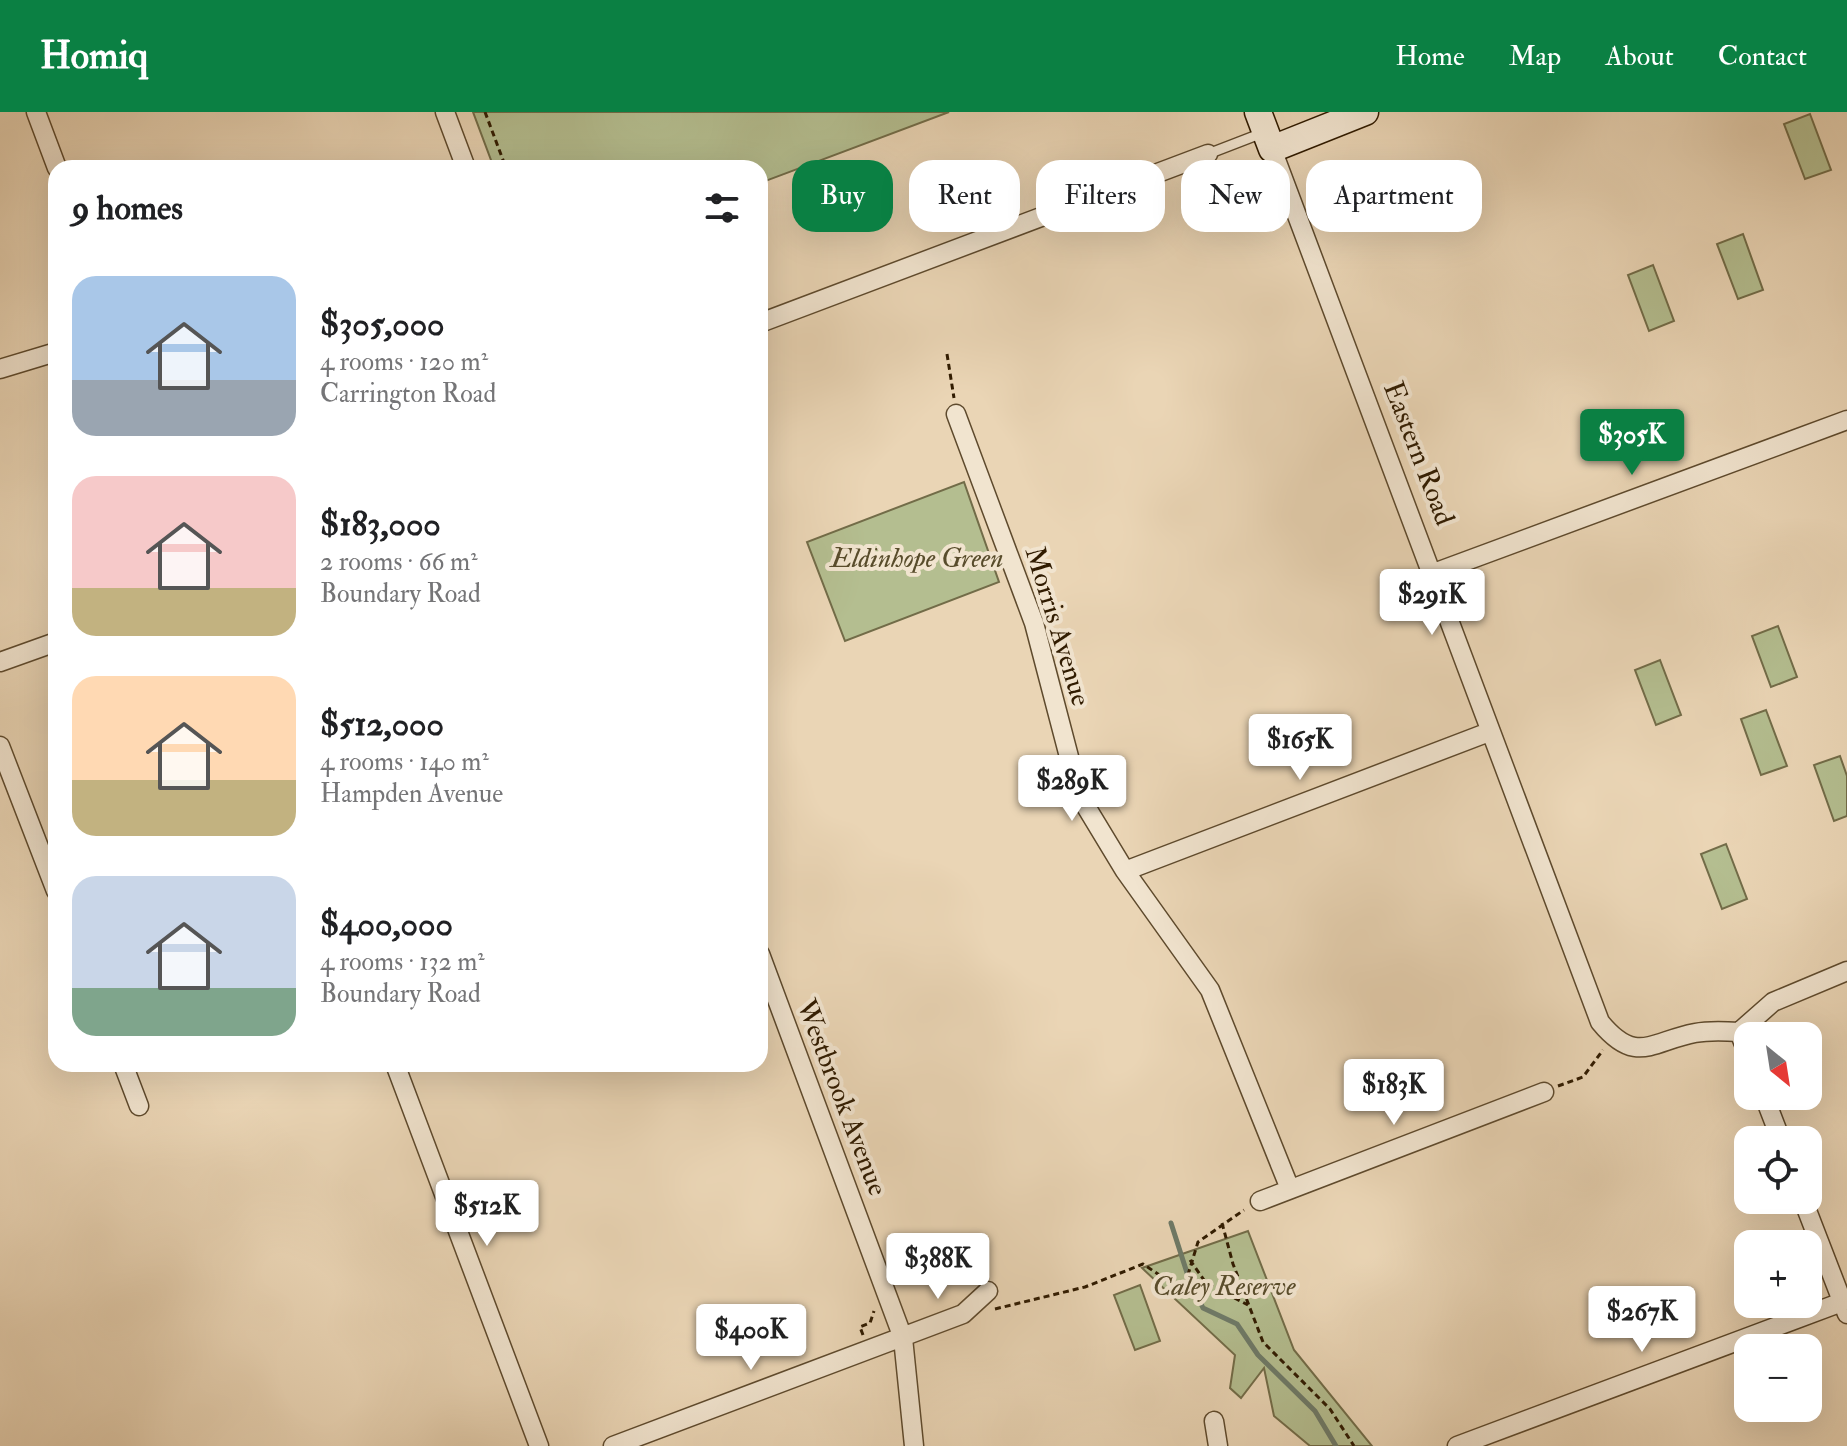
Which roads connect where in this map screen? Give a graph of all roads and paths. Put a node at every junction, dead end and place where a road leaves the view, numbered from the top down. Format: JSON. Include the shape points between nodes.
{"nodes":[{"id":1,"x":36,"y":112,"type":"edge"},
{"id":2,"x":445,"y":112,"type":"edge"},
{"id":3,"x":485,"y":112,"type":"edge"},
{"id":4,"x":1365,"y":112,"type":"edge"},
{"id":5,"x":1265,"y":131,"type":"edge"},
{"id":6,"x":1208,"y":154,"type":"joint"},
{"id":7,"x":54,"y":160,"type":"edge"},
{"id":8,"x":463,"y":160,"type":"edge"},
{"id":9,"x":503,"y":160,"type":"edge"},
{"id":10,"x":768,"y":320,"type":"edge"},
{"id":11,"x":48,"y":354,"type":"edge"},
{"id":12,"x":947,"y":354,"type":"dead end"},
{"id":13,"x":0,"y":369,"type":"edge"},
{"id":14,"x":956,"y":414,"type":"joint"},
{"id":15,"x":1847,"y":420,"type":"edge"},
{"id":16,"x":1431,"y":574,"type":"junction"},
{"id":17,"x":48,"y":645,"type":"edge"},
{"id":18,"x":0,"y":662,"type":"edge"},
{"id":19,"x":1489,"y":732,"type":"junction"},
{"id":20,"x":0,"y":746,"type":"edge"},
{"id":21,"x":48,"y":870,"type":"edge"},
{"id":22,"x":1125,"y":871,"type":"junction"},
{"id":23,"x":1847,"y":971,"type":"edge"},
{"id":24,"x":768,"y":975,"type":"edge"},
{"id":25,"x":1750,"y":1022,"type":"edge"},
{"id":26,"x":1734,"y":1032,"type":"edge"},
{"id":27,"x":1613,"y":1038,"type":"junction"},
{"id":28,"x":126,"y":1072,"type":"edge"},
{"id":29,"x":398,"y":1072,"type":"edge"},
{"id":30,"x":1544,"y":1092,"type":"joint"},
{"id":31,"x":139,"y":1106,"type":"dead end"},
{"id":32,"x":1290,"y":1189,"type":"junction"},
{"id":33,"x":1260,"y":1201,"type":"joint"},
{"id":34,"x":1808,"y":1214,"type":"edge"},
{"id":35,"x":1222,"y":1223,"type":"junction"},
{"id":36,"x":1190,"y":1260,"type":"junction"},
{"id":37,"x":988,"y":1291,"type":"dead end"},
{"id":38,"x":1248,"y":1305,"type":"junction"},
{"id":39,"x":1845,"y":1308,"type":"edge"},
{"id":40,"x":963,"y":1314,"type":"junction"},
{"id":41,"x":903,"y":1338,"type":"junction"},
{"id":42,"x":1214,"y":1421,"type":"dead end"},
{"id":43,"x":539,"y":1446,"type":"edge"},
{"id":44,"x":613,"y":1446,"type":"edge"},
{"id":45,"x":914,"y":1446,"type":"edge"},
{"id":46,"x":1218,"y":1446,"type":"edge"},
{"id":47,"x":1354,"y":1446,"type":"edge"},
{"id":48,"x":1457,"y":1446,"type":"edge"}],
"edges":[{"from":1,"to":7,"type":"street"},
{"from":2,"to":8,"type":"street"},
{"from":3,"to":9,"type":"path"},
{"from":4,"to":5,"type":"main road"},
{"from":5,"to":6,"type":"lane"},
{"from":5,"to":16,"type":"street","name":"Eastern Road"},
{"from":6,"to":10,"type":"street"},
{"from":11,"to":13,"type":"street"},
{"from":12,"to":14,"type":"path"},
{"from":14,"to":22,"type":"street","name":"Morris Avenue","via":[[1034,623],[1079,795]]},
{"from":15,"to":16,"type":"street"},
{"from":16,"to":19,"type":"street","name":"Eastern Road"},
{"from":17,"to":18,"type":"street"},
{"from":19,"to":22,"type":"street"},
{"from":19,"to":27,"type":"street","name":"Eastern Road","via":[[1600,1022]]},
{"from":20,"to":21,"type":"street"},
{"from":22,"to":32,"type":"street","name":"Morris Avenue","via":[[1210,990]]},
{"from":23,"to":25,"type":"street","via":[[1773,1002]]},
{"from":24,"to":41,"type":"street","name":"Westbrook Avenue"},
{"from":26,"to":27,"type":"street","via":[[1694,1033],[1652,1048],[1629,1047]]},
{"from":27,"to":30,"type":"path","via":[[1583,1077]]},
{"from":28,"to":31,"type":"street"},
{"from":29,"to":43,"type":"street"},
{"from":30,"to":32,"type":"street"},
{"from":32,"to":33,"type":"street"},
{"from":33,"to":35,"type":"path"},
{"from":34,"to":39,"type":"street"},
{"from":35,"to":36,"type":"path","via":[[1198,1242]]},
{"from":35,"to":38,"type":"path"},
{"from":36,"to":38,"type":"path","via":[[1206,1283]]},
{"from":36,"to":40,"type":"path","via":[[1183,1291],[1143,1264],[1085,1287]]},
{"from":37,"to":40,"type":"street"},
{"from":38,"to":47,"type":"path","via":[[1263,1342],[1330,1409]]},
{"from":39,"to":48,"type":"street"},
{"from":40,"to":41,"type":"street"},
{"from":41,"to":44,"type":"street"},
{"from":41,"to":45,"type":"street","name":"Westbrook Avenue"},
{"from":42,"to":46,"type":"street"}]}
